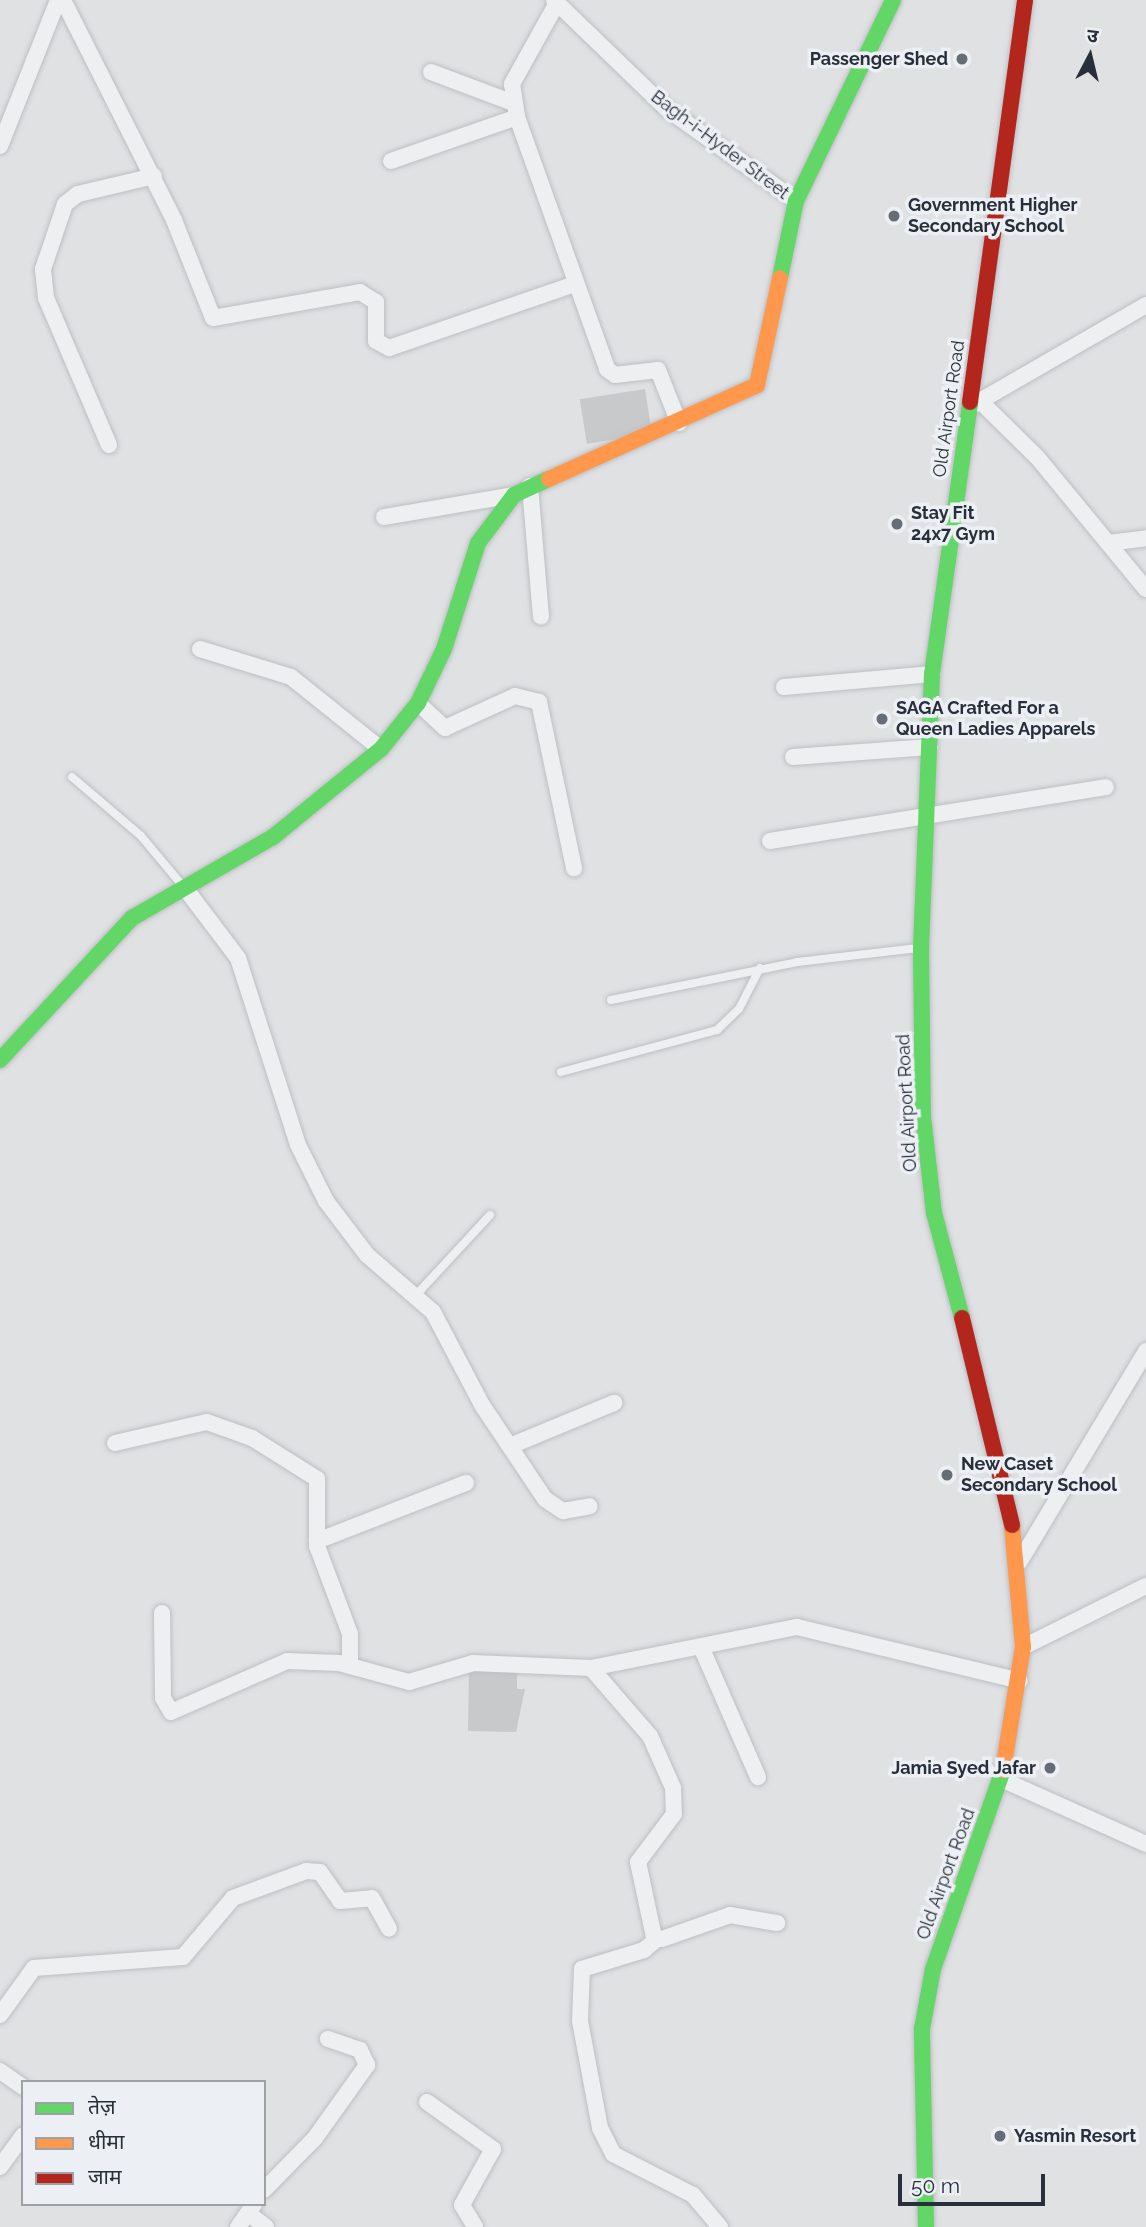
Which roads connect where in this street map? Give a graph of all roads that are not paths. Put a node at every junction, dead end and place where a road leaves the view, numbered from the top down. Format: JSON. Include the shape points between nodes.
{"nodes":[{"id":1,"x":60,"y":0,"type":"edge"},
{"id":2,"x":893,"y":0,"type":"edge"},
{"id":3,"x":1025,"y":0,"type":"edge"},
{"id":4,"x":556,"y":2,"type":"edge"},
{"id":5,"x":431,"y":72,"type":"dead end"},
{"id":6,"x":515,"y":110,"type":"junction"},
{"id":7,"x":0,"y":146,"type":"edge"},
{"id":8,"x":391,"y":161,"type":"dead end"},
{"id":9,"x":154,"y":176,"type":"junction"},
{"id":10,"x":796,"y":201,"type":"junction"},
{"id":11,"x":575,"y":284,"type":"junction"},
{"id":12,"x":1146,"y":305,"type":"edge"},
{"id":13,"x":975,"y":404,"type":"junction"},
{"id":14,"x":679,"y":423,"type":"junction"},
{"id":15,"x":109,"y":445,"type":"dead end"},
{"id":16,"x":530,"y":486,"type":"junction"},
{"id":17,"x":514,"y":495,"type":"junction"},
{"id":18,"x":384,"y":517,"type":"dead end"},
{"id":19,"x":1146,"y":538,"type":"edge"},
{"id":20,"x":1108,"y":543,"type":"junction"},
{"id":21,"x":1146,"y":589,"type":"edge"},
{"id":22,"x":541,"y":617,"type":"dead end"},
{"id":23,"x":200,"y":649,"type":"dead end"},
{"id":24,"x":932,"y":674,"type":"junction"},
{"id":25,"x":784,"y":687,"type":"dead end"},
{"id":26,"x":418,"y":703,"type":"junction"},
{"id":27,"x":930,"y":747,"type":"junction"},
{"id":28,"x":381,"y":749,"type":"junction"},
{"id":29,"x":793,"y":757,"type":"dead end"},
{"id":30,"x":72,"y":777,"type":"dead end"},
{"id":31,"x":1106,"y":787,"type":"dead end"},
{"id":32,"x":928,"y":820,"type":"junction"},
{"id":33,"x":769,"y":841,"type":"dead end"},
{"id":34,"x":574,"y":868,"type":"dead end"},
{"id":35,"x":185,"y":888,"type":"junction"},
{"id":36,"x":921,"y":948,"type":"junction"},
{"id":37,"x":760,"y":968,"type":"junction"},
{"id":38,"x":611,"y":1000,"type":"dead end"},
{"id":39,"x":0,"y":1060,"type":"edge"},
{"id":40,"x":561,"y":1072,"type":"dead end"},
{"id":41,"x":490,"y":1215,"type":"dead end"},
{"id":42,"x":416,"y":1295,"type":"junction"},
{"id":43,"x":1146,"y":1351,"type":"edge"},
{"id":44,"x":614,"y":1403,"type":"dead end"},
{"id":45,"x":115,"y":1444,"type":"dead end"},
{"id":46,"x":510,"y":1446,"type":"junction"},
{"id":47,"x":466,"y":1483,"type":"dead end"},
{"id":48,"x":590,"y":1506,"type":"dead end"},
{"id":49,"x":317,"y":1541,"type":"junction"},
{"id":50,"x":1020,"y":1561,"type":"junction"},
{"id":51,"x":1146,"y":1586,"type":"edge"},
{"id":52,"x":162,"y":1613,"type":"dead end"},
{"id":53,"x":1023,"y":1647,"type":"junction"},
{"id":54,"x":702,"y":1649,"type":"junction"},
{"id":55,"x":350,"y":1665,"type":"junction"},
{"id":56,"x":591,"y":1668,"type":"junction"},
{"id":57,"x":1020,"y":1681,"type":"junction"},
{"id":58,"x":758,"y":1777,"type":"dead end"},
{"id":59,"x":1001,"y":1779,"type":"junction"},
{"id":60,"x":1146,"y":1844,"type":"edge"},
{"id":61,"x":777,"y":1923,"type":"dead end"},
{"id":62,"x":389,"y":1929,"type":"dead end"},
{"id":63,"x":657,"y":1939,"type":"junction"},
{"id":64,"x":0,"y":2015,"type":"edge"},
{"id":65,"x":328,"y":2039,"type":"dead end"},
{"id":66,"x":0,"y":2071,"type":"edge"},
{"id":67,"x":21,"y":2086,"type":"edge"},
{"id":68,"x":427,"y":2102,"type":"dead end"},
{"id":69,"x":21,"y":2138,"type":"edge"},
{"id":70,"x":0,"y":2167,"type":"edge"},
{"id":71,"x":270,"y":2169,"type":"edge"},
{"id":72,"x":251,"y":2209,"type":"edge"},
{"id":73,"x":238,"y":2227,"type":"edge"},
{"id":74,"x":266,"y":2227,"type":"edge"},
{"id":75,"x":475,"y":2227,"type":"edge"},
{"id":76,"x":720,"y":2227,"type":"edge"},
{"id":77,"x":926,"y":2227,"type":"edge"}],
"edges":[{"from":1,"to":7,"type":"street"},
{"from":1,"to":9,"type":"street"},
{"from":2,"to":10,"type":"main road"},
{"from":3,"to":13,"type":"main road","name":"Old Airport Road"},
{"from":4,"to":6,"type":"street","via":[[513,84]]},
{"from":4,"to":10,"type":"street","name":"Bagh-i-Hyder Street","via":[[667,109]]},
{"from":5,"to":6,"type":"street"},
{"from":6,"to":8,"type":"street"},
{"from":6,"to":11,"type":"street"},
{"from":9,"to":11,"type":"street","via":[[212,318],[360,292],[376,302],[376,341],[389,348]]},
{"from":9,"to":15,"type":"street","via":[[78,194],[65,204],[43,270],[46,298]]},
{"from":10,"to":14,"type":"main road","via":[[757,385]]},
{"from":11,"to":14,"type":"street","via":[[607,369],[615,375],[658,370]]},
{"from":12,"to":13,"type":"street"},
{"from":13,"to":20,"type":"street","via":[[1037,457]]},
{"from":13,"to":24,"type":"main road","name":"Old Airport Road"},
{"from":14,"to":16,"type":"main road"},
{"from":16,"to":17,"type":"main road"},
{"from":16,"to":22,"type":"street"},
{"from":17,"to":18,"type":"street"},
{"from":17,"to":26,"type":"main road","via":[[478,543],[444,649]]},
{"from":19,"to":20,"type":"street"},
{"from":20,"to":21,"type":"street"},
{"from":23,"to":28,"type":"street","via":[[291,677]]},
{"from":24,"to":25,"type":"street"},
{"from":24,"to":27,"type":"main road","name":"Old Airport Road"},
{"from":26,"to":28,"type":"main road"},
{"from":26,"to":34,"type":"street","via":[[445,728],[515,696],[539,702]]},
{"from":27,"to":29,"type":"street"},
{"from":27,"to":32,"type":"main road","name":"Old Airport Road"},
{"from":28,"to":35,"type":"main road","via":[[323,802]]},
{"from":30,"to":35,"type":"lane","via":[[141,836]]},
{"from":31,"to":32,"type":"street"},
{"from":32,"to":33,"type":"street"},
{"from":32,"to":36,"type":"main road","name":"Old Airport Road"},
{"from":35,"to":39,"type":"main road","via":[[132,918]]},
{"from":35,"to":42,"type":"street","via":[[238,958],[298,1145],[326,1201],[367,1255]]},
{"from":36,"to":37,"type":"lane"},
{"from":36,"to":50,"type":"main road","name":"Old Airport Road","via":[[923,1117],[934,1213],[1009,1494]]},
{"from":37,"to":38,"type":"lane"},
{"from":37,"to":40,"type":"lane","via":[[739,1009],[717,1030]]},
{"from":41,"to":42,"type":"lane"},
{"from":42,"to":46,"type":"street","via":[[445,1331]]},
{"from":43,"to":50,"type":"street"},
{"from":44,"to":46,"type":"street"},
{"from":45,"to":49,"type":"street","via":[[207,1422],[252,1438],[317,1479]]},
{"from":46,"to":48,"type":"street","via":[[555,1508]]},
{"from":47,"to":49,"type":"street"},
{"from":49,"to":55,"type":"street","via":[[350,1634]]},
{"from":50,"to":53,"type":"main road","name":"Old Airport Road"},
{"from":51,"to":53,"type":"street"},
{"from":52,"to":55,"type":"street","via":[[163,1698],[171,1712],[264,1666],[305,1660]]},
{"from":53,"to":57,"type":"main road","name":"Old Airport Road"},
{"from":54,"to":56,"type":"street"},
{"from":54,"to":57,"type":"street","via":[[797,1627]]},
{"from":54,"to":58,"type":"street"},
{"from":55,"to":56,"type":"street","via":[[396,1682],[473,1663]]},
{"from":56,"to":63,"type":"street","via":[[650,1736],[673,1788],[674,1814],[638,1862]]},
{"from":57,"to":59,"type":"main road","name":"Old Airport Road"},
{"from":59,"to":60,"type":"street"},
{"from":59,"to":77,"type":"main road","name":"Old Airport Road","via":[[933,1969],[922,2029]]},
{"from":61,"to":63,"type":"street","via":[[730,1915]]},
{"from":62,"to":64,"type":"street","via":[[372,1898],[340,1901],[320,1872],[306,1871],[233,1898],[183,1957],[34,1968]]},
{"from":63,"to":76,"type":"street","via":[[643,1950],[582,1969],[581,2031],[600,2128],[613,2154],[693,2194]]},
{"from":65,"to":71,"type":"street","via":[[360,2050],[367,2065],[315,2138]]},
{"from":66,"to":67,"type":"street"},
{"from":68,"to":75,"type":"street","via":[[493,2149],[462,2205]]},
{"from":69,"to":70,"type":"street"},
{"from":72,"to":73,"type":"street"},
{"from":72,"to":74,"type":"street"}]}
